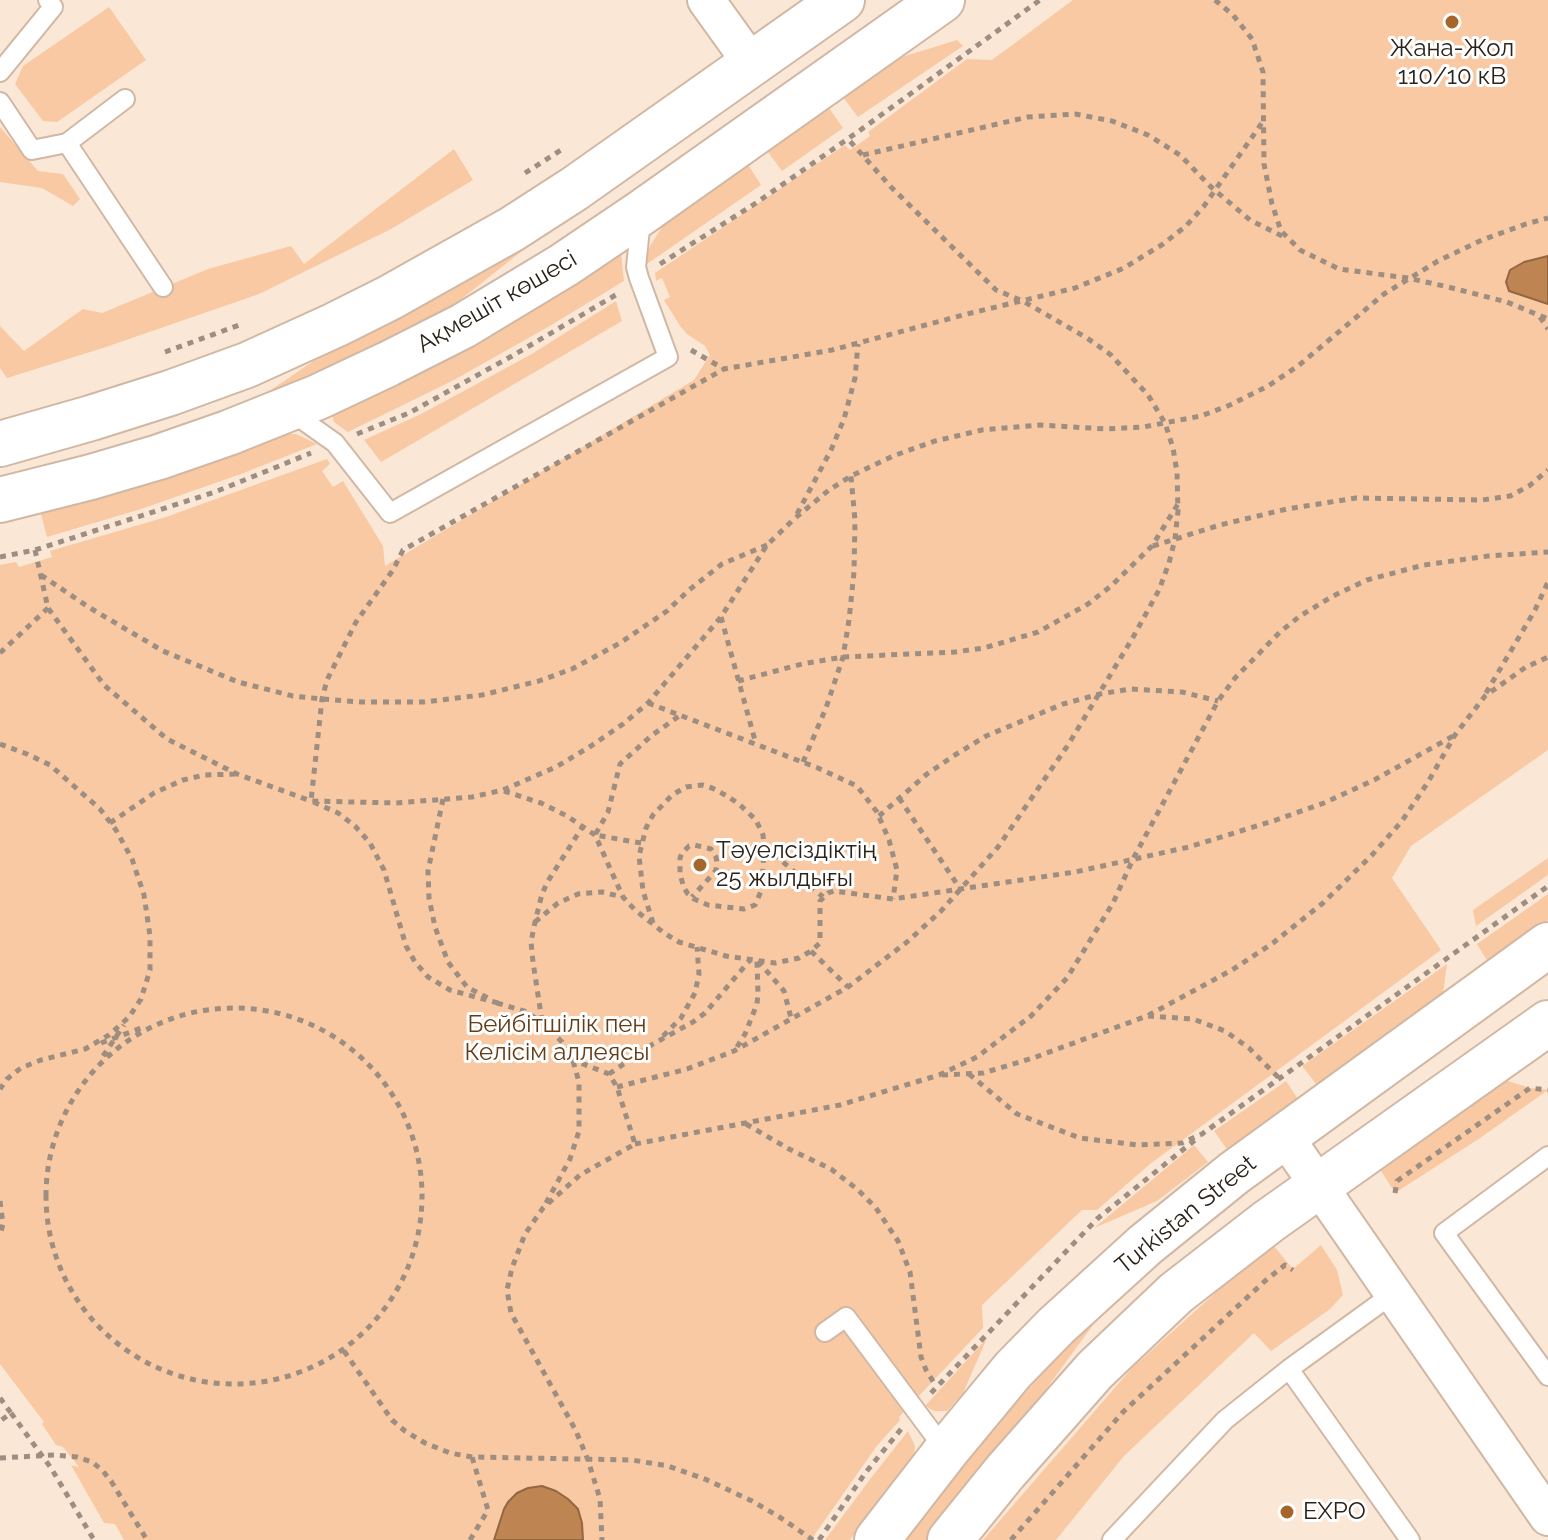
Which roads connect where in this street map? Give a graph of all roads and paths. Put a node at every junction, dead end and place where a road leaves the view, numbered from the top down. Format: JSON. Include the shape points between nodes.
{"nodes":[{"id":1,"x":48,"y":0,"type":"edge"},
{"id":2,"x":706,"y":0,"type":"edge"},
{"id":3,"x":842,"y":0,"type":"edge"},
{"id":4,"x":942,"y":0,"type":"edge"},
{"id":5,"x":1215,"y":0,"type":"edge"},
{"id":6,"x":752,"y":64,"type":"junction"},
{"id":7,"x":0,"y":72,"type":"edge"},
{"id":8,"x":125,"y":99,"type":"dead end"},
{"id":9,"x":0,"y":102,"type":"edge"},
{"id":10,"x":1264,"y":120,"type":"junction"},
{"id":11,"x":848,"y":139,"type":"dead end"},
{"id":12,"x":67,"y":143,"type":"junction"},
{"id":13,"x":568,"y":145,"type":"dead end"},
{"id":14,"x":862,"y":155,"type":"junction"},
{"id":15,"x":519,"y":177,"type":"dead end"},
{"id":16,"x":1215,"y":191,"type":"junction"},
{"id":17,"x":641,"y":213,"type":"junction"},
{"id":18,"x":1548,"y":218,"type":"edge"},
{"id":19,"x":1290,"y":241,"type":"junction"},
{"id":20,"x":1408,"y":278,"type":"junction"},
{"id":21,"x":163,"y":287,"type":"dead end"},
{"id":22,"x":1023,"y":301,"type":"junction"},
{"id":23,"x":1540,"y":316,"type":"junction"},
{"id":24,"x":1548,"y":319,"type":"edge"},
{"id":25,"x":248,"y":321,"type":"dead end"},
{"id":26,"x":1548,"y":329,"type":"edge"},
{"id":27,"x":858,"y":344,"type":"junction"},
{"id":28,"x":690,"y":349,"type":"dead end"},
{"id":29,"x":156,"y":356,"type":"dead end"},
{"id":30,"x":724,"y":369,"type":"junction"},
{"id":31,"x":288,"y":410,"type":"junction"},
{"id":32,"x":1165,"y":423,"type":"junction"},
{"id":33,"x":0,"y":444,"type":"edge"},
{"id":34,"x":1548,"y":470,"type":"edge"},
{"id":35,"x":851,"y":476,"type":"junction"},
{"id":36,"x":0,"y":500,"type":"edge"},
{"id":37,"x":1178,"y":503,"type":"junction"},
{"id":38,"x":794,"y":519,"type":"junction"},
{"id":39,"x":1175,"y":539,"type":"junction"},
{"id":40,"x":767,"y":545,"type":"junction"},
{"id":41,"x":1152,"y":546,"type":"junction"},
{"id":42,"x":35,"y":550,"type":"dead end"},
{"id":43,"x":1548,"y":552,"type":"edge"},
{"id":44,"x":41,"y":574,"type":"junction"},
{"id":45,"x":1548,"y":582,"type":"edge"},
{"id":46,"x":48,"y":608,"type":"junction"},
{"id":47,"x":721,"y":617,"type":"junction"},
{"id":48,"x":0,"y":653,"type":"edge"},
{"id":49,"x":843,"y":657,"type":"junction"},
{"id":50,"x":1548,"y":657,"type":"edge"},
{"id":51,"x":738,"y":681,"type":"junction"},
{"id":52,"x":1100,"y":694,"type":"junction"},
{"id":53,"x":1485,"y":696,"type":"junction"},
{"id":54,"x":322,"y":699,"type":"junction"},
{"id":55,"x":1218,"y":701,"type":"junction"},
{"id":56,"x":648,"y":703,"type":"junction"},
{"id":57,"x":680,"y":716,"type":"junction"},
{"id":58,"x":1455,"y":735,"type":"junction"},
{"id":59,"x":0,"y":744,"type":"edge"},
{"id":60,"x":756,"y":745,"type":"junction"},
{"id":61,"x":803,"y":762,"type":"junction"},
{"id":62,"x":237,"y":774,"type":"junction"},
{"id":63,"x":503,"y":790,"type":"junction"},
{"id":64,"x":899,"y":798,"type":"junction"},
{"id":65,"x":443,"y":799,"type":"junction"},
{"id":66,"x":311,"y":801,"type":"junction"},
{"id":67,"x":879,"y":816,"type":"junction"},
{"id":68,"x":110,"y":823,"type":"junction"},
{"id":69,"x":583,"y":826,"type":"junction"},
{"id":70,"x":595,"y":835,"type":"junction"},
{"id":71,"x":641,"y":843,"type":"junction"},
{"id":72,"x":764,"y":846,"type":"junction"},
{"id":73,"x":1133,"y":859,"type":"junction"},
{"id":74,"x":1548,"y":886,"type":"edge"},
{"id":75,"x":961,"y":890,"type":"junction"},
{"id":76,"x":623,"y":897,"type":"junction"},
{"id":77,"x":692,"y":897,"type":"junction"},
{"id":78,"x":823,"y":897,"type":"junction"},
{"id":79,"x":893,"y":899,"type":"junction"},
{"id":80,"x":535,"y":922,"type":"junction"},
{"id":81,"x":653,"y":924,"type":"junction"},
{"id":82,"x":1548,"y":945,"type":"edge"},
{"id":83,"x":697,"y":947,"type":"junction"},
{"id":84,"x":811,"y":951,"type":"junction"},
{"id":85,"x":754,"y":960,"type":"junction"},
{"id":86,"x":848,"y":987,"type":"junction"},
{"id":87,"x":498,"y":1003,"type":"junction"},
{"id":88,"x":1147,"y":1016,"type":"junction"},
{"id":89,"x":129,"y":1017,"type":"junction"},
{"id":90,"x":791,"y":1018,"type":"junction"},
{"id":91,"x":542,"y":1022,"type":"junction"},
{"id":92,"x":1548,"y":1023,"type":"edge"},
{"id":93,"x":153,"y":1024,"type":"junction"},
{"id":94,"x":115,"y":1038,"type":"junction"},
{"id":95,"x":653,"y":1044,"type":"junction"},
{"id":96,"x":85,"y":1049,"type":"junction"},
{"id":97,"x":734,"y":1051,"type":"junction"},
{"id":98,"x":573,"y":1060,"type":"junction"},
{"id":99,"x":99,"y":1062,"type":"junction"},
{"id":100,"x":969,"y":1073,"type":"junction"},
{"id":101,"x":609,"y":1074,"type":"junction"},
{"id":102,"x":939,"y":1075,"type":"junction"},
{"id":103,"x":1279,"y":1078,"type":"junction"},
{"id":104,"x":617,"y":1087,"type":"junction"},
{"id":105,"x":0,"y":1089,"type":"edge"},
{"id":106,"x":1548,"y":1090,"type":"edge"},
{"id":107,"x":745,"y":1124,"type":"junction"},
{"id":108,"x":1285,"y":1137,"type":"junction"},
{"id":109,"x":635,"y":1144,"type":"junction"},
{"id":110,"x":1548,"y":1156,"type":"edge"},
{"id":111,"x":1319,"y":1187,"type":"junction"},
{"id":112,"x":1395,"y":1193,"type":"dead end"},
{"id":113,"x":0,"y":1201,"type":"edge"},
{"id":114,"x":543,"y":1208,"type":"junction"},
{"id":115,"x":0,"y":1235,"type":"edge"},
{"id":116,"x":1293,"y":1270,"type":"dead end"},
{"id":117,"x":1394,"y":1293,"type":"junction"},
{"id":118,"x":825,"y":1332,"type":"dead end"},
{"id":119,"x":344,"y":1351,"type":"junction"},
{"id":120,"x":1289,"y":1369,"type":"junction"},
{"id":121,"x":1548,"y":1376,"type":"edge"},
{"id":122,"x":936,"y":1386,"type":"dead end"},
{"id":123,"x":0,"y":1398,"type":"edge"},
{"id":124,"x":11,"y":1413,"type":"junction"},
{"id":125,"x":0,"y":1421,"type":"edge"},
{"id":126,"x":946,"y":1451,"type":"junction"},
{"id":127,"x":42,"y":1455,"type":"junction"},
{"id":128,"x":472,"y":1457,"type":"junction"},
{"id":129,"x":0,"y":1458,"type":"edge"},
{"id":130,"x":588,"y":1460,"type":"junction"},
{"id":131,"x":1548,"y":1517,"type":"edge"},
{"id":132,"x":94,"y":1540,"type":"edge"},
{"id":133,"x":147,"y":1540,"type":"edge"},
{"id":134,"x":470,"y":1540,"type":"edge"},
{"id":135,"x":602,"y":1540,"type":"edge"},
{"id":136,"x":813,"y":1540,"type":"edge"},
{"id":137,"x":877,"y":1540,"type":"edge"},
{"id":138,"x":950,"y":1540,"type":"edge"},
{"id":139,"x":1011,"y":1540,"type":"edge"},
{"id":140,"x":1112,"y":1540,"type":"edge"},
{"id":141,"x":1410,"y":1540,"type":"edge"}],
"edges":[{"from":1,"to":7,"type":"lane","via":[[53,7]]},
{"from":2,"to":6,"type":"street"},
{"from":3,"to":6,"type":"street"},
{"from":4,"to":17,"type":"street","name":"Ақмешіт көшесі"},
{"from":5,"to":10,"type":"path","via":[[1252,39],[1263,72]]},
{"from":6,"to":33,"type":"street","via":[[512,229],[389,298],[247,365]]},
{"from":8,"to":12,"type":"lane"},
{"from":9,"to":12,"type":"lane","via":[[32,150]]},
{"from":10,"to":16,"type":"path"},
{"from":10,"to":19,"type":"path","via":[[1269,190],[1281,231]]},
{"from":11,"to":14,"type":"path"},
{"from":12,"to":21,"type":"lane"},
{"from":13,"to":15,"type":"path"},
{"from":14,"to":16,"type":"path","via":[[1028,117],[1075,114],[1148,135],[1180,155]]},
{"from":14,"to":22,"type":"path","via":[[996,290]]},
{"from":16,"to":19,"type":"path","via":[[1250,220]]},
{"from":16,"to":22,"type":"path","via":[[1186,226],[1124,268]]},
{"from":17,"to":31,"type":"street","name":"Ақмешіт көшесі","via":[[463,326]]},
{"from":17,"to":31,"type":"lane","via":[[636,267],[668,357],[390,513],[335,443]]},
{"from":18,"to":20,"type":"path","via":[[1482,240]]},
{"from":19,"to":20,"type":"path","via":[[1339,269]]},
{"from":20,"to":23,"type":"path","via":[[1507,302]]},
{"from":20,"to":32,"type":"path","via":[[1268,386],[1201,416]]},
{"from":22,"to":27,"type":"path"},
{"from":22,"to":32,"type":"path","via":[[1111,355],[1148,395]]},
{"from":23,"to":24,"type":"path"},
{"from":23,"to":26,"type":"path"},
{"from":25,"to":29,"type":"path"},
{"from":27,"to":30,"type":"path"},
{"from":27,"to":38,"type":"path","via":[[844,419]]},
{"from":28,"to":30,"type":"path"},
{"from":30,"to":54,"type":"path","via":[[403,550],[356,622]]},
{"from":31,"to":36,"type":"street","name":"Ақмешіт көшесі","via":[[159,457]]},
{"from":32,"to":35,"type":"path","via":[[982,430],[935,441]]},
{"from":32,"to":37,"type":"path"},
{"from":34,"to":39,"type":"path","via":[[1510,496],[1356,498],[1287,509]]},
{"from":35,"to":38,"type":"path"},
{"from":35,"to":49,"type":"path","via":[[854,572]]},
{"from":37,"to":39,"type":"path"},
{"from":37,"to":41,"type":"path"},
{"from":38,"to":40,"type":"path"},
{"from":39,"to":41,"type":"path"},
{"from":39,"to":52,"type":"path","via":[[1159,590]]},
{"from":40,"to":47,"type":"path"},
{"from":40,"to":54,"type":"path","via":[[722,564],[620,643],[539,681],[424,702]]},
{"from":41,"to":49,"type":"path","via":[[1088,604],[1038,632],[955,652]]},
{"from":42,"to":44,"type":"path"},
{"from":43,"to":55,"type":"path","via":[[1424,565],[1367,580],[1280,632]]},
{"from":44,"to":46,"type":"path"},
{"from":44,"to":54,"type":"path","via":[[163,651],[238,682]]},
{"from":45,"to":53,"type":"path"},
{"from":46,"to":48,"type":"path"},
{"from":46,"to":62,"type":"path","via":[[104,685],[167,739]]},
{"from":47,"to":51,"type":"path"},
{"from":47,"to":56,"type":"path"},
{"from":49,"to":51,"type":"path"},
{"from":49,"to":61,"type":"path"},
{"from":50,"to":53,"type":"path"},
{"from":51,"to":60,"type":"path"},
{"from":52,"to":55,"type":"path","via":[[1130,689],[1182,692]]},
{"from":52,"to":64,"type":"path","via":[[986,736]]},
{"from":52,"to":75,"type":"path","via":[[1023,813]]},
{"from":53,"to":58,"type":"path"},
{"from":54,"to":66,"type":"path"},
{"from":55,"to":73,"type":"path"},
{"from":56,"to":57,"type":"path"},
{"from":56,"to":63,"type":"path","via":[[591,746]]},
{"from":57,"to":60,"type":"path"},
{"from":57,"to":70,"type":"path","via":[[620,764],[608,812]]},
{"from":58,"to":73,"type":"path","via":[[1324,803],[1231,835]]},
{"from":58,"to":88,"type":"path","via":[[1402,821],[1323,903],[1232,970]]},
{"from":59,"to":68,"type":"path","via":[[50,765]]},
{"from":60,"to":61,"type":"path"},
{"from":61,"to":67,"type":"path","via":[[857,786]]},
{"from":62,"to":66,"type":"path"},
{"from":62,"to":68,"type":"path","via":[[183,780]]},
{"from":63,"to":65,"type":"path"},
{"from":63,"to":69,"type":"path"},
{"from":64,"to":67,"type":"path"},
{"from":64,"to":75,"type":"path"},
{"from":65,"to":66,"type":"path"},
{"from":65,"to":87,"type":"path","via":[[428,871],[435,927],[448,962],[467,987]]},
{"from":66,"to":87,"type":"path","via":[[338,813],[370,843],[384,870],[406,946],[428,977],[450,990]]},
{"from":67,"to":79,"type":"path","via":[[897,870]]},
{"from":68,"to":89,"type":"path","via":[[132,859],[150,936],[150,970]]},
{"from":69,"to":70,"type":"path"},
{"from":69,"to":80,"type":"path","via":[[548,881]]},
{"from":70,"to":71,"type":"path"},
{"from":70,"to":76,"type":"path"},
{"from":71,"to":72,"type":"path","via":[[653,815],[672,795],[702,785],[750,814]]},
{"from":71,"to":81,"type":"path","via":[[643,891]]},
{"from":72,"to":77,"type":"path","via":[[762,889],[755,905],[731,909]]},
{"from":72,"to":78,"type":"path"},
{"from":73,"to":75,"type":"path"},
{"from":73,"to":102,"type":"path","via":[[1067,978],[1011,1033]]},
{"from":74,"to":103,"type":"path"},
{"from":75,"to":79,"type":"path"},
{"from":75,"to":86,"type":"path","via":[[907,942]]},
{"from":76,"to":80,"type":"path","via":[[578,894]]},
{"from":76,"to":81,"type":"path"},
{"from":77,"to":77,"type":"path","via":[[684,888],[680,858],[686,848],[698,845],[711,849],[717,863]]},
{"from":78,"to":79,"type":"path","via":[[834,891]]},
{"from":78,"to":84,"type":"path","via":[[820,943]]},
{"from":80,"to":91,"type":"path","via":[[531,942]]},
{"from":81,"to":83,"type":"path"},
{"from":82,"to":108,"type":"street","name":"Turkistan Street"},
{"from":83,"to":85,"type":"path"},
{"from":83,"to":95,"type":"path","via":[[698,984],[689,1007]]},
{"from":84,"to":85,"type":"path","via":[[788,961]]},
{"from":84,"to":86,"type":"path"},
{"from":85,"to":90,"type":"path","via":[[784,991]]},
{"from":85,"to":95,"type":"path","via":[[705,1013]]},
{"from":85,"to":97,"type":"path","via":[[757,1004]]},
{"from":86,"to":90,"type":"path"},
{"from":87,"to":91,"type":"path"},
{"from":88,"to":100,"type":"path","via":[[1033,1058]]},
{"from":88,"to":103,"type":"path","via":[[1193,1019],[1225,1031]]},
{"from":89,"to":94,"type":"path"},
{"from":89,"to":96,"type":"path"},
{"from":90,"to":97,"type":"path"},
{"from":91,"to":98,"type":"path"},
{"from":92,"to":111,"type":"street"},
{"from":93,"to":94,"type":"path"},
{"from":93,"to":99,"type":"path"},
{"from":93,"to":119,"type":"path","via":[[216,1007],[282,1012],[342,1039],[389,1086],[415,1139],[424,1198],[417,1242],[387,1310]]},
{"from":94,"to":96,"type":"path"},
{"from":94,"to":99,"type":"path"},
{"from":95,"to":101,"type":"path"},
{"from":96,"to":105,"type":"path","via":[[21,1068]]},
{"from":97,"to":104,"type":"path"},
{"from":98,"to":101,"type":"path"},
{"from":98,"to":114,"type":"path","via":[[579,1082],[579,1131],[561,1179]]},
{"from":99,"to":119,"type":"path","via":[[62,1116],[45,1179],[51,1245],[78,1304],[120,1347],[173,1375],[231,1386],[290,1377]]},
{"from":100,"to":102,"type":"path"},
{"from":100,"to":103,"type":"path","via":[[1017,1114],[1080,1138],[1138,1145],[1192,1139]]},
{"from":101,"to":104,"type":"path"},
{"from":102,"to":107,"type":"path","via":[[840,1105]]},
{"from":104,"to":109,"type":"path"},
{"from":106,"to":112,"type":"path","via":[[1530,1088],[1397,1181]]},
{"from":107,"to":109,"type":"path"},
{"from":107,"to":122,"type":"path","via":[[831,1169],[876,1208],[910,1272],[921,1357]]},
{"from":108,"to":111,"type":"street"},
{"from":108,"to":126,"type":"street","name":"Turkistan Street","via":[[1168,1226],[1056,1326]]},
{"from":109,"to":114,"type":"path","via":[[580,1175]]},
{"from":110,"to":121,"type":"lane","via":[[1444,1233]]},
{"from":111,"to":117,"type":"street"},
{"from":111,"to":138,"type":"street","via":[[1139,1326],[1051,1419]]},
{"from":113,"to":115,"type":"path"},
{"from":114,"to":130,"type":"path","via":[[525,1234],[512,1268],[507,1290],[511,1313]]},
{"from":116,"to":139,"type":"path","via":[[1285,1265],[1265,1281],[1123,1412]]},
{"from":117,"to":120,"type":"lane"},
{"from":117,"to":131,"type":"street"},
{"from":118,"to":126,"type":"lane","via":[[846,1317]]},
{"from":119,"to":128,"type":"path","via":[[405,1431],[450,1453]]},
{"from":120,"to":140,"type":"lane","via":[[1225,1420]]},
{"from":120,"to":141,"type":"lane"},
{"from":123,"to":124,"type":"path"},
{"from":124,"to":125,"type":"path"},
{"from":124,"to":127,"type":"path"},
{"from":126,"to":137,"type":"street","name":"Turkistan Street"},
{"from":127,"to":129,"type":"path"},
{"from":127,"to":132,"type":"path"},
{"from":127,"to":133,"type":"path","via":[[77,1457],[102,1470]]},
{"from":128,"to":130,"type":"path"},
{"from":128,"to":134,"type":"path","via":[[488,1510]]},
{"from":130,"to":135,"type":"path","via":[[600,1499]]},
{"from":130,"to":136,"type":"path","via":[[632,1460],[705,1479]]}]}
